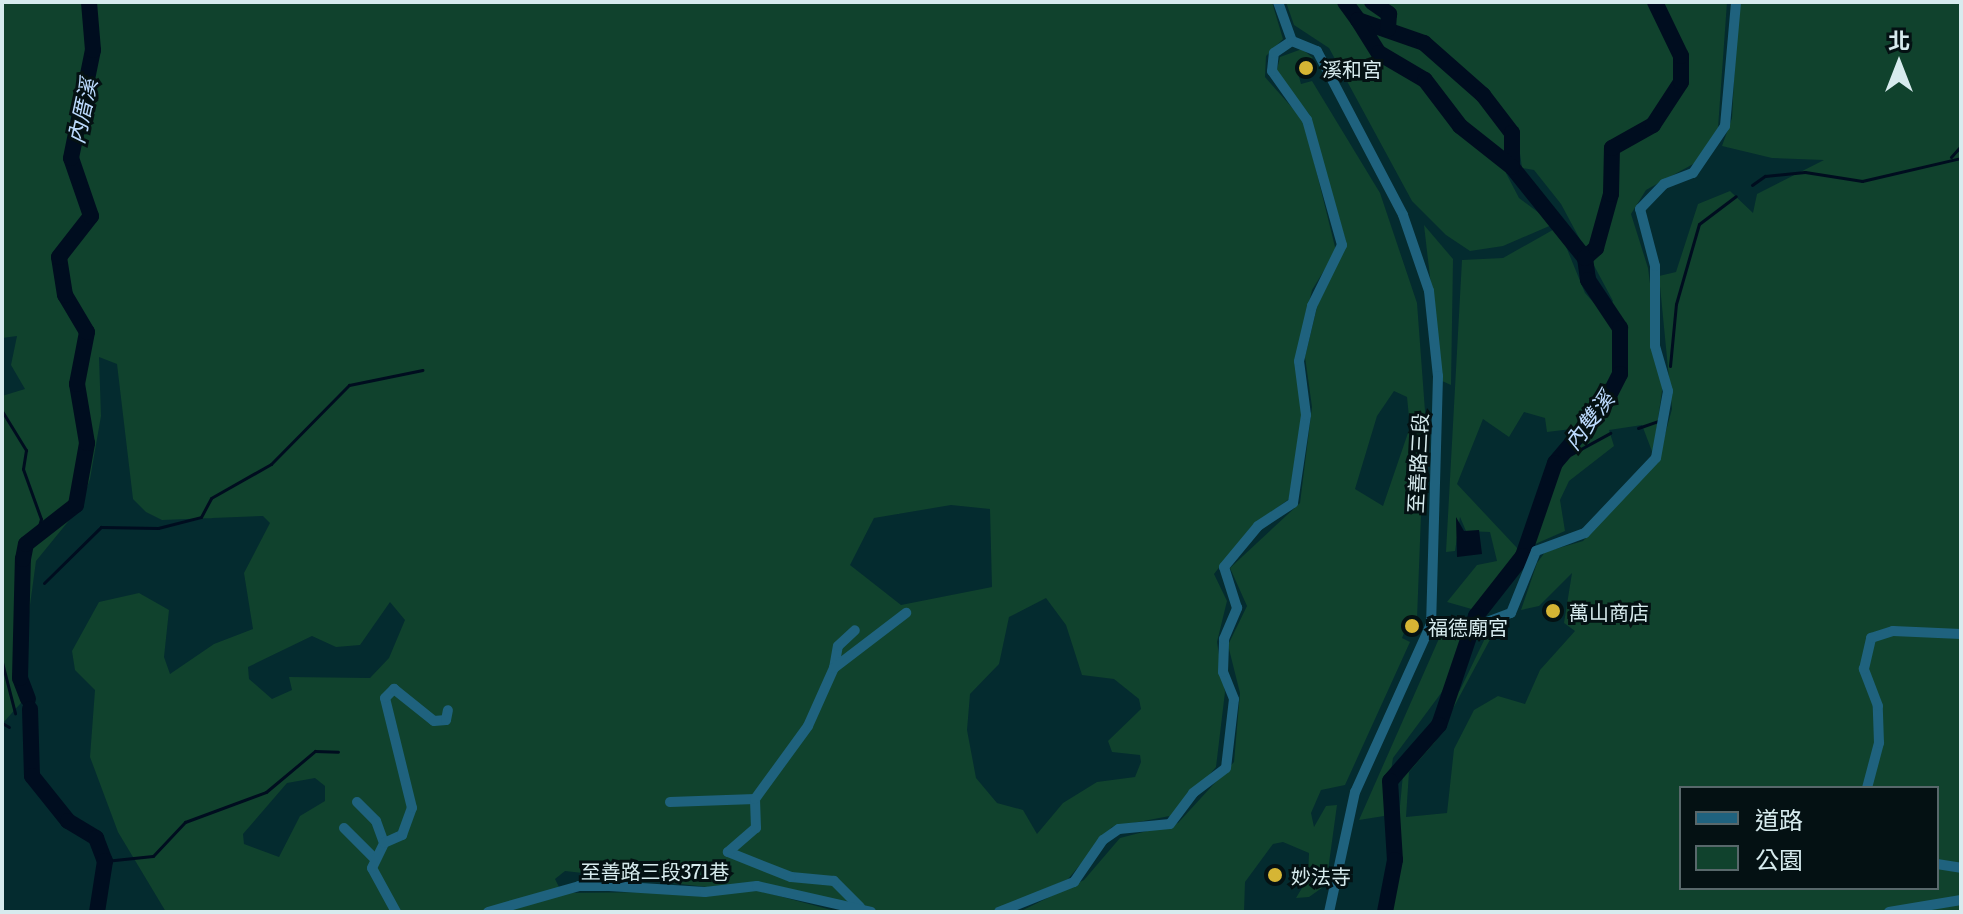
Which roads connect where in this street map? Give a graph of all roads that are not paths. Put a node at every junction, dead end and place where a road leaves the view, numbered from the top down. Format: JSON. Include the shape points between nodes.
{"nodes":[{"id":1,"x":1278,"y":2,"type":"edge"},
{"id":2,"x":1736,"y":2,"type":"edge"},
{"id":3,"x":1292,"y":41,"type":"junction"},
{"id":4,"x":906,"y":613,"type":"dead end"},
{"id":5,"x":1431,"y":624,"type":"junction"},
{"id":6,"x":855,"y":630,"type":"dead end"},
{"id":7,"x":1961,"y":634,"type":"edge"},
{"id":8,"x":834,"y":668,"type":"junction"},
{"id":9,"x":448,"y":710,"type":"dead end"},
{"id":10,"x":1868,"y":786,"type":"edge"},
{"id":11,"x":755,"y":799,"type":"junction"},
{"id":12,"x":357,"y":802,"type":"dead end"},
{"id":13,"x":670,"y":802,"type":"dead end"},
{"id":14,"x":344,"y":828,"type":"dead end"},
{"id":15,"x":384,"y":843,"type":"junction"},
{"id":16,"x":375,"y":859,"type":"junction"},
{"id":17,"x":1939,"y":864,"type":"edge"},
{"id":18,"x":1961,"y":868,"type":"edge"},
{"id":19,"x":1961,"y":900,"type":"edge"},
{"id":20,"x":865,"y":910,"type":"edge"},
{"id":21,"x":396,"y":912,"type":"edge"},
{"id":22,"x":488,"y":912,"type":"edge"},
{"id":23,"x":999,"y":912,"type":"edge"},
{"id":24,"x":1329,"y":912,"type":"edge"},
{"id":25,"x":1889,"y":912,"type":"edge"}],
"edges":[{"from":1,"to":3,"type":"street"},
{"from":2,"to":5,"type":"street","via":[[1725,126],[1693,173],[1664,184],[1640,209],[1655,266],[1655,346],[1668,391],[1656,458],[1585,533],[1536,551],[1511,613],[1482,624]]},
{"from":3,"to":5,"type":"street","name":"至善路三段","via":[[1317,51],[1403,215],[1429,291],[1438,376]]},
{"from":3,"to":23,"type":"street","via":[[1274,53],[1273,76],[1307,120],[1342,245],[1312,306],[1299,361],[1306,415],[1293,503],[1258,526],[1224,567],[1237,608],[1224,639],[1223,672],[1234,699],[1226,768],[1193,793],[1178,819],[1119,829],[1103,840],[1074,882]]},
{"from":4,"to":8,"type":"street"},
{"from":5,"to":24,"type":"street","name":"至善路三段","via":[[1355,792]]},
{"from":6,"to":8,"type":"street","via":[[838,646]]},
{"from":7,"to":10,"type":"street","via":[[1893,631],[1871,638],[1864,669],[1878,706],[1879,743]]},
{"from":8,"to":11,"type":"street","via":[[808,726]]},
{"from":9,"to":15,"type":"street","via":[[446,720],[434,721],[403,693],[388,690],[412,808],[402,835]]},
{"from":11,"to":13,"type":"street"},
{"from":11,"to":20,"type":"street","via":[[758,823],[729,856],[791,877],[834,881]]},
{"from":12,"to":15,"type":"street","via":[[376,821]]},
{"from":14,"to":16,"type":"street"},
{"from":15,"to":16,"type":"street"},
{"from":16,"to":21,"type":"street","via":[[373,874]]},
{"from":17,"to":18,"type":"street"},
{"from":19,"to":25,"type":"street"},
{"from":20,"to":22,"type":"street","name":"至善路三段371巷","via":[[757,886],[705,892],[609,886],[565,889]]}]}
